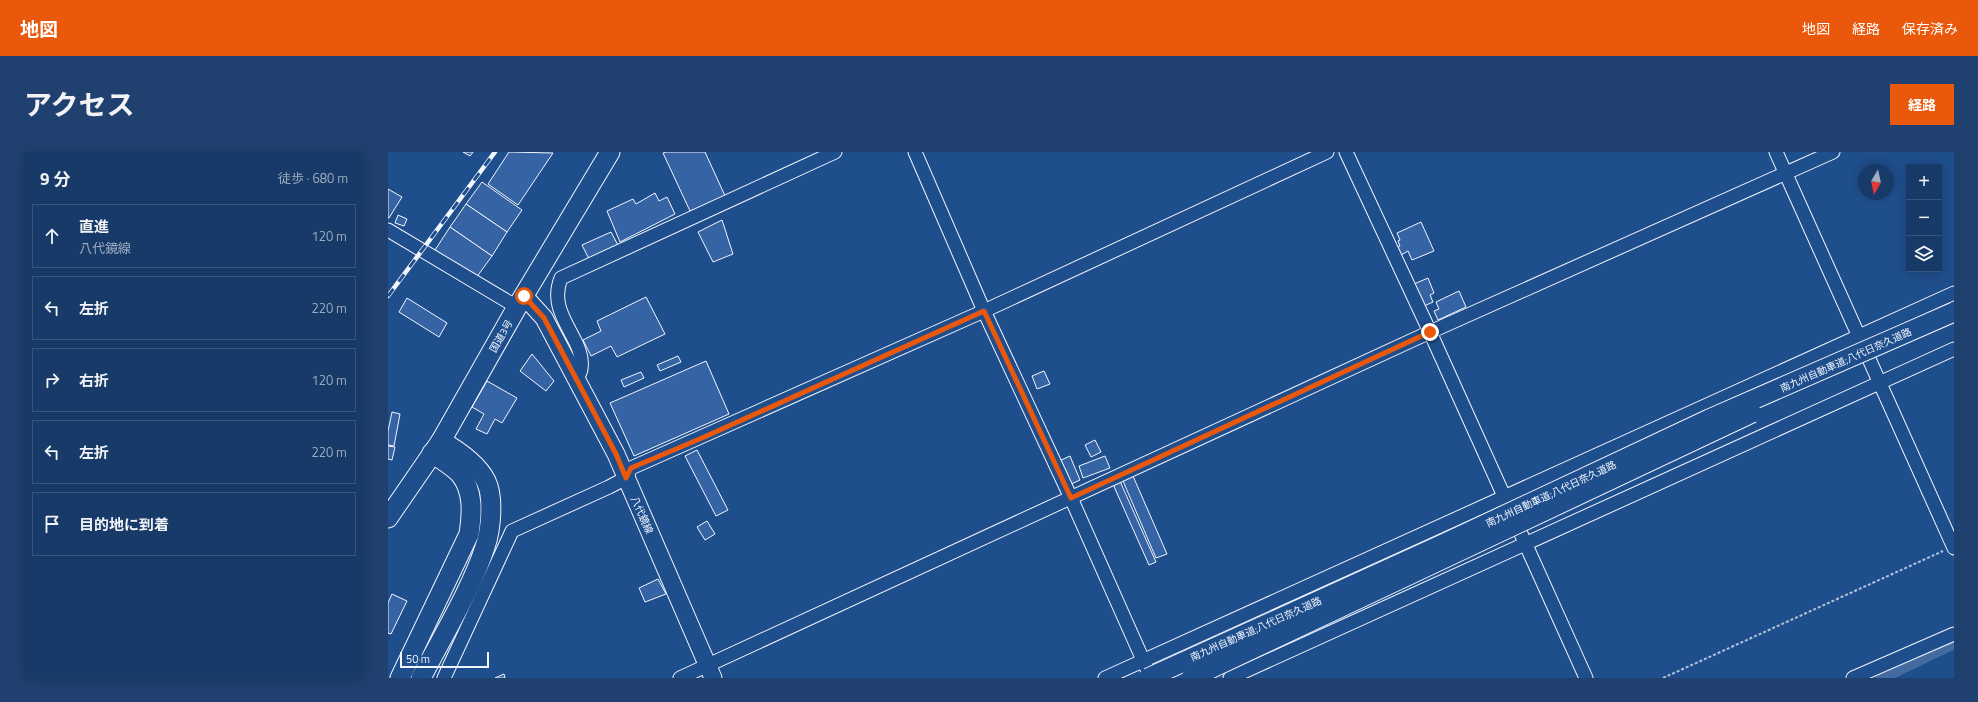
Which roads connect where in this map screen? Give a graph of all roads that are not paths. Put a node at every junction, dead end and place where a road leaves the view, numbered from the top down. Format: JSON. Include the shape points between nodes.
{"nodes":[{"id":1,"x":610,"y":152,"type":"edge"},
{"id":2,"x":835,"y":152,"type":"edge"},
{"id":3,"x":915,"y":152,"type":"edge"},
{"id":4,"x":1327,"y":152,"type":"edge"},
{"id":5,"x":1346,"y":152,"type":"edge"},
{"id":6,"x":1776,"y":152,"type":"edge"},
{"id":7,"x":1833,"y":152,"type":"edge"},
{"id":8,"x":1786,"y":174,"type":"junction"},
{"id":9,"x":388,"y":230,"type":"edge"},
{"id":10,"x":1954,"y":293,"type":"edge"},
{"id":11,"x":521,"y":302,"type":"junction"},
{"id":12,"x":984,"y":311,"type":"junction"},
{"id":13,"x":1954,"y":313,"type":"edge"},
{"id":14,"x":1430,"y":332,"type":"junction"},
{"id":15,"x":1859,"y":336,"type":"junction"},
{"id":16,"x":1954,"y":349,"type":"edge"},
{"id":17,"x":576,"y":380,"type":"junction"},
{"id":18,"x":1879,"y":383,"type":"junction"},
{"id":19,"x":436,"y":447,"type":"junction"},
{"id":20,"x":626,"y":478,"type":"junction"},
{"id":21,"x":1505,"y":496,"type":"junction"},
{"id":22,"x":1071,"y":498,"type":"junction"},
{"id":23,"x":388,"y":518,"type":"edge"},
{"id":24,"x":1526,"y":543,"type":"junction"},
{"id":25,"x":1954,"y":547,"type":"edge"},
{"id":26,"x":1954,"y":634,"type":"edge"},
{"id":27,"x":1146,"y":670,"type":"edge"},
{"id":28,"x":710,"y":672,"type":"edge"},
{"id":29,"x":400,"y":678,"type":"edge"},
{"id":30,"x":421,"y":678,"type":"edge"},
{"id":31,"x":444,"y":678,"type":"edge"},
{"id":32,"x":680,"y":678,"type":"edge"},
{"id":33,"x":1105,"y":678,"type":"edge"},
{"id":34,"x":1152,"y":678,"type":"edge"},
{"id":35,"x":1191,"y":678,"type":"edge"},
{"id":36,"x":1230,"y":678,"type":"edge"},
{"id":37,"x":1586,"y":678,"type":"edge"},
{"id":38,"x":1853,"y":678,"type":"edge"}],
"edges":[{"from":1,"to":11,"type":"highway","name":"国道3号"},
{"from":2,"to":17,"type":"street","via":[[561,278],[557,299],[580,354],[581,369]]},
{"from":3,"to":12,"type":"street"},
{"from":4,"to":12,"type":"street"},
{"from":5,"to":14,"type":"street"},
{"from":6,"to":8,"type":"street"},
{"from":7,"to":8,"type":"street"},
{"from":8,"to":14,"type":"street"},
{"from":8,"to":15,"type":"street"},
{"from":9,"to":11,"type":"street"},
{"from":10,"to":15,"type":"street"},
{"from":11,"to":17,"type":"main road","name":"八代鏡線","via":[[544,318]]},
{"from":11,"to":19,"type":"highway","name":"国道3号"},
{"from":12,"to":20,"type":"street","via":[[631,468]]},
{"from":12,"to":22,"type":"street"},
{"from":13,"to":27,"type":"highway","name":"南九州自動車道;八代日奈久道路","bridge":true,"via":[[1709,419],[1441,545]]},
{"from":13,"to":35,"type":"highway","name":"南九州自動車道;八代日奈久道路","bridge":true,"via":[[1719,430]]},
{"from":14,"to":21,"type":"street"},
{"from":14,"to":22,"type":"street"},
{"from":15,"to":18,"type":"street"},
{"from":15,"to":21,"type":"street"},
{"from":16,"to":18,"type":"street"},
{"from":17,"to":20,"type":"main road","name":"八代鏡線"},
{"from":18,"to":24,"type":"street"},
{"from":18,"to":25,"type":"street"},
{"from":19,"to":23,"type":"highway","name":"国道3号"},
{"from":19,"to":29,"type":"highway","via":[[460,473],[469,490],[473,513],[469,534]]},
{"from":19,"to":30,"type":"highway","via":[[468,459],[486,481],[492,512],[486,546]]},
{"from":20,"to":28,"type":"main road","name":"八代鏡線"},
{"from":20,"to":31,"type":"street","via":[[512,531]]},
{"from":21,"to":24,"type":"street"},
{"from":21,"to":27,"type":"street"},
{"from":22,"to":27,"type":"street"},
{"from":22,"to":28,"type":"street"},
{"from":24,"to":36,"type":"street"},
{"from":24,"to":37,"type":"street"},
{"from":26,"to":38,"type":"street"},
{"from":27,"to":33,"type":"street"},
{"from":27,"to":34,"type":"street"},
{"from":28,"to":32,"type":"street"}]}
